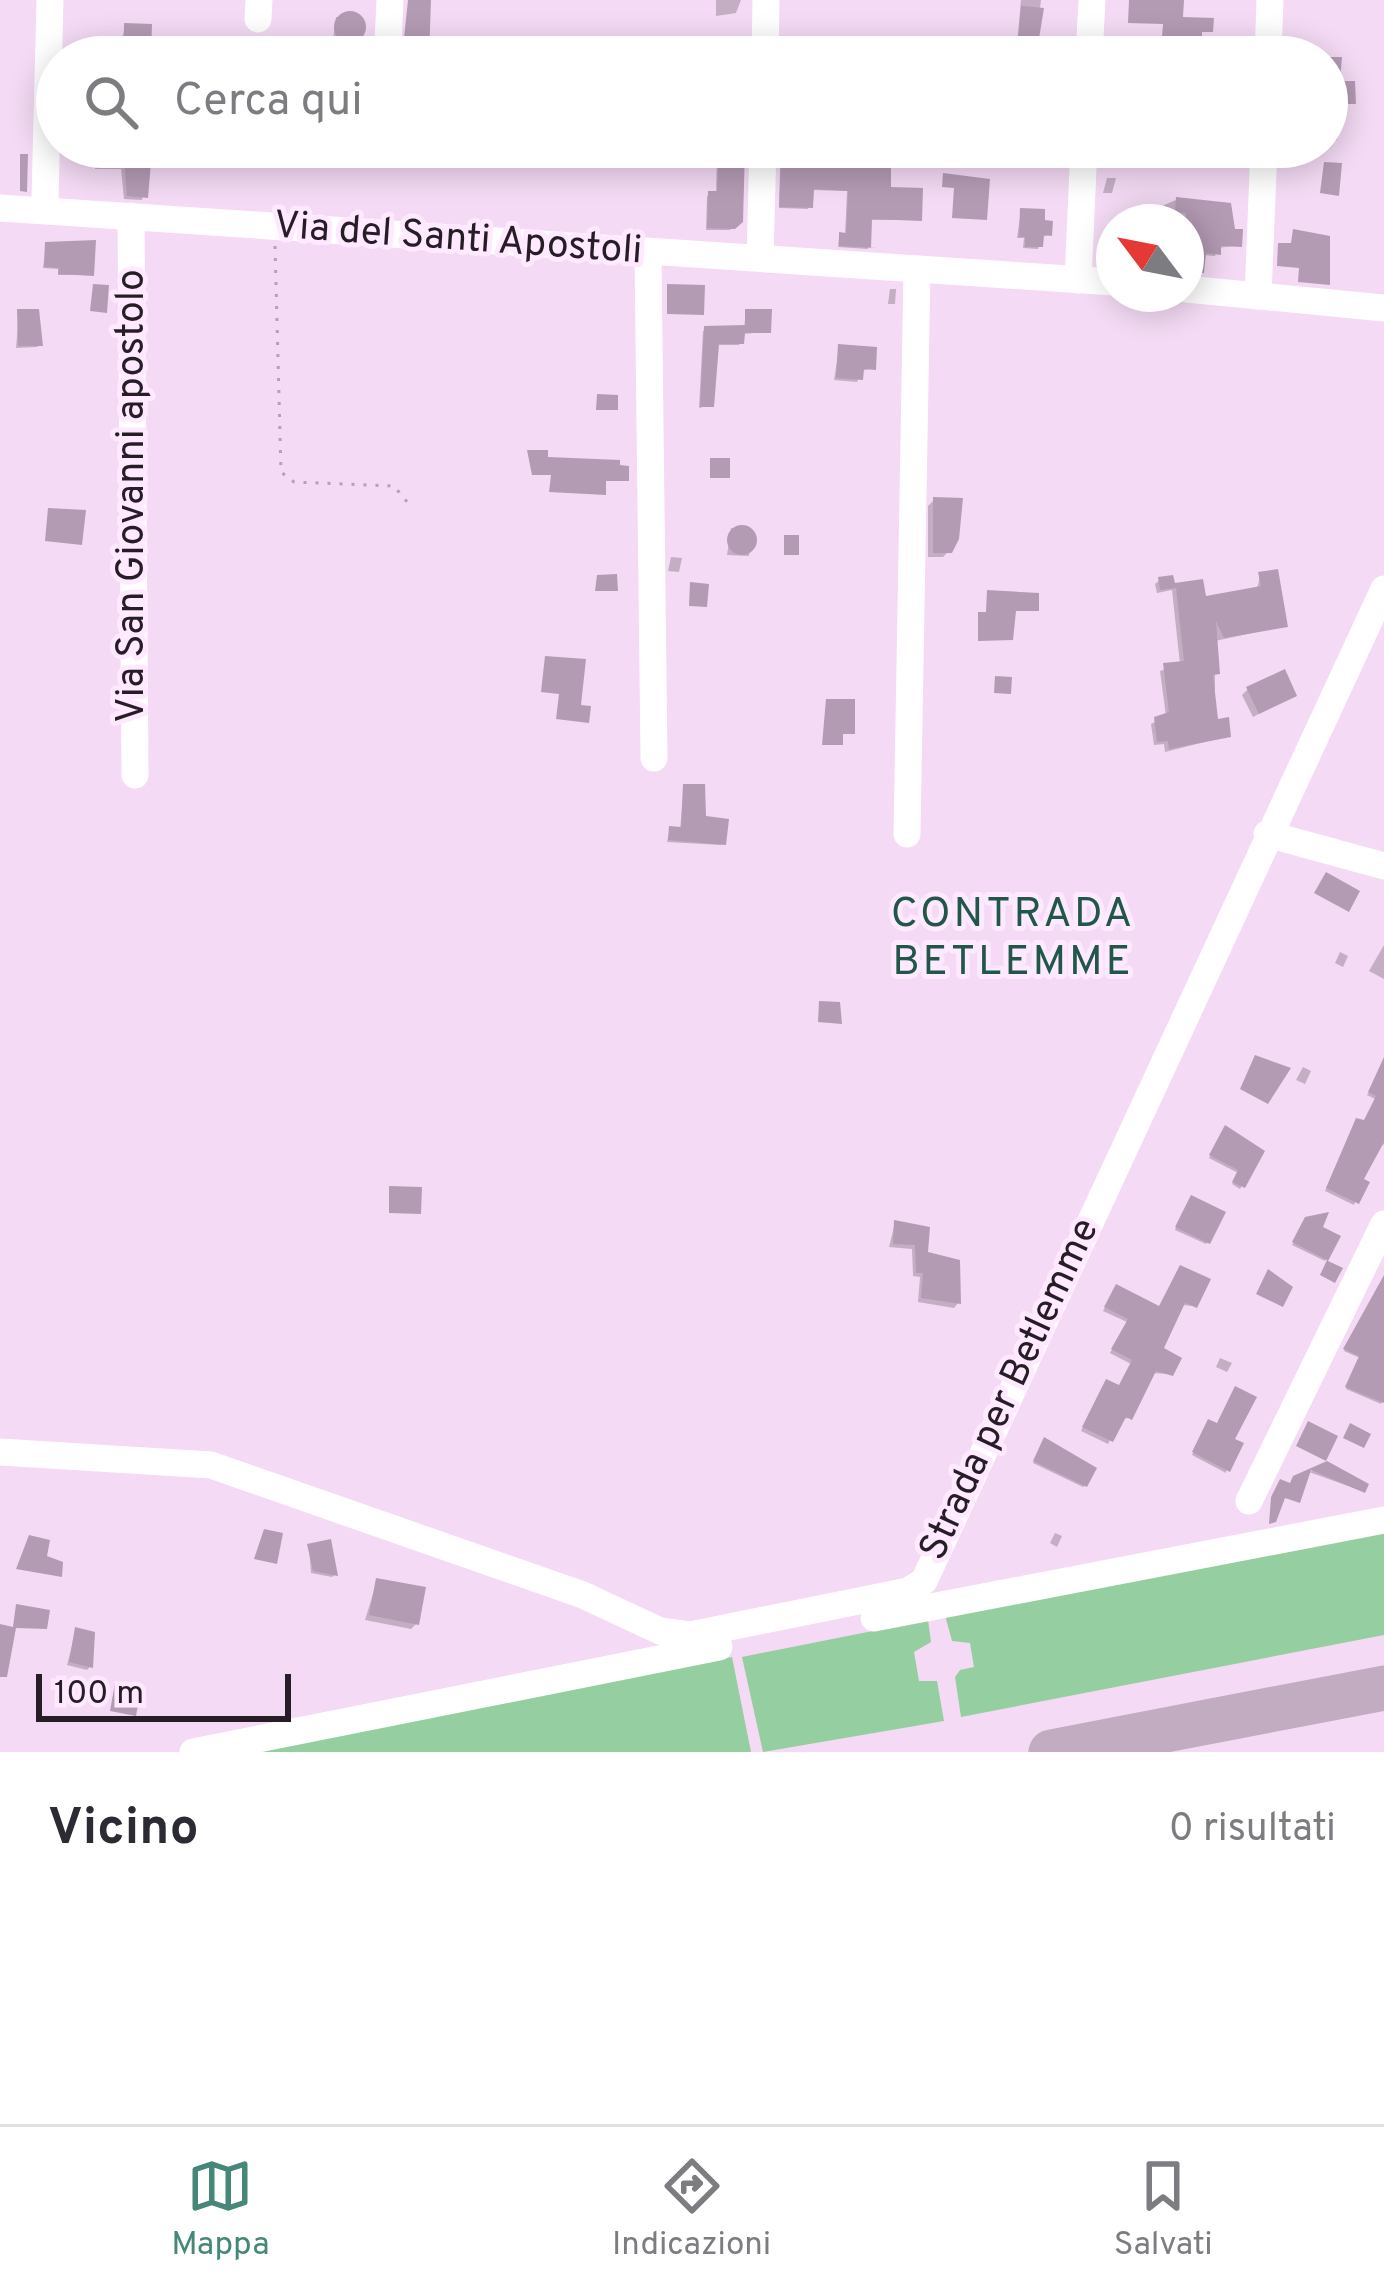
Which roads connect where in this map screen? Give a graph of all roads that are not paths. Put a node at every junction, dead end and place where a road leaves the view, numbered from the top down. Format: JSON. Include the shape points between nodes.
{"nodes":[{"id":1,"x":50,"y":0,"type":"edge"},
{"id":2,"x":390,"y":0,"type":"edge"},
{"id":3,"x":766,"y":0,"type":"edge"},
{"id":4,"x":1092,"y":0,"type":"edge"},
{"id":5,"x":1270,"y":0,"type":"edge"},
{"id":6,"x":49,"y":36,"type":"edge"},
{"id":7,"x":388,"y":36,"type":"edge"},
{"id":8,"x":765,"y":36,"type":"edge"},
{"id":9,"x":1090,"y":36,"type":"edge"},
{"id":10,"x":1269,"y":36,"type":"edge"},
{"id":11,"x":46,"y":168,"type":"edge"},
{"id":12,"x":762,"y":168,"type":"edge"},
{"id":13,"x":1083,"y":168,"type":"edge"},
{"id":14,"x":1263,"y":168,"type":"edge"},
{"id":15,"x":45,"y":199,"type":"dead end"},
{"id":16,"x":0,"y":208,"type":"edge"},
{"id":17,"x":131,"y":217,"type":"junction"},
{"id":18,"x":648,"y":254,"type":"junction"},
{"id":19,"x":760,"y":258,"type":"junction"},
{"id":20,"x":917,"y":269,"type":"junction"},
{"id":21,"x":1078,"y":280,"type":"junction"},
{"id":22,"x":1096,"y":281,"type":"edge"},
{"id":23,"x":1204,"y":291,"type":"edge"},
{"id":24,"x":1258,"y":296,"type":"junction"},
{"id":25,"x":1384,"y":308,"type":"edge"},
{"id":26,"x":1384,"y":589,"type":"edge"},
{"id":27,"x":654,"y":758,"type":"dead end"},
{"id":28,"x":135,"y":775,"type":"dead end"},
{"id":29,"x":907,"y":834,"type":"dead end"},
{"id":30,"x":1267,"y":834,"type":"junction"},
{"id":31,"x":1384,"y":866,"type":"edge"},
{"id":32,"x":1384,"y":1224,"type":"edge"},
{"id":33,"x":0,"y":1452,"type":"edge"},
{"id":34,"x":1249,"y":1502,"type":"dead end"},
{"id":35,"x":1384,"y":1520,"type":"edge"},
{"id":36,"x":193,"y":1752,"type":"edge"}],
"edges":[{"from":1,"to":6,"type":"street"},
{"from":2,"to":7,"type":"street"},
{"from":3,"to":8,"type":"street"},
{"from":4,"to":9,"type":"street"},
{"from":5,"to":10,"type":"street"},
{"from":11,"to":15,"type":"street"},
{"from":12,"to":19,"type":"street"},
{"from":13,"to":21,"type":"street"},
{"from":14,"to":24,"type":"street"},
{"from":16,"to":17,"type":"street","name":"Via del Santi Apostoli"},
{"from":17,"to":18,"type":"street","name":"Via del Santi Apostoli"},
{"from":17,"to":28,"type":"street","name":"Via San Giovanni apostolo"},
{"from":18,"to":19,"type":"street","name":"Via del Santi Apostoli"},
{"from":18,"to":27,"type":"street"},
{"from":19,"to":20,"type":"street","name":"Via del Santi Apostoli"},
{"from":20,"to":21,"type":"street","name":"Via del Santi Apostoli"},
{"from":20,"to":29,"type":"street"},
{"from":21,"to":22,"type":"street","name":"Via del Santi Apostoli"},
{"from":23,"to":24,"type":"street"},
{"from":24,"to":25,"type":"street"},
{"from":26,"to":30,"type":"street","name":"Strada per Betlemme"},
{"from":30,"to":31,"type":"street"},
{"from":30,"to":33,"type":"street","name":"Strada per Betlemme","via":[[924,1581],[890,1598],[673,1634],[211,1466]]},
{"from":32,"to":34,"type":"street"},
{"from":35,"to":36,"type":"street"}]}
